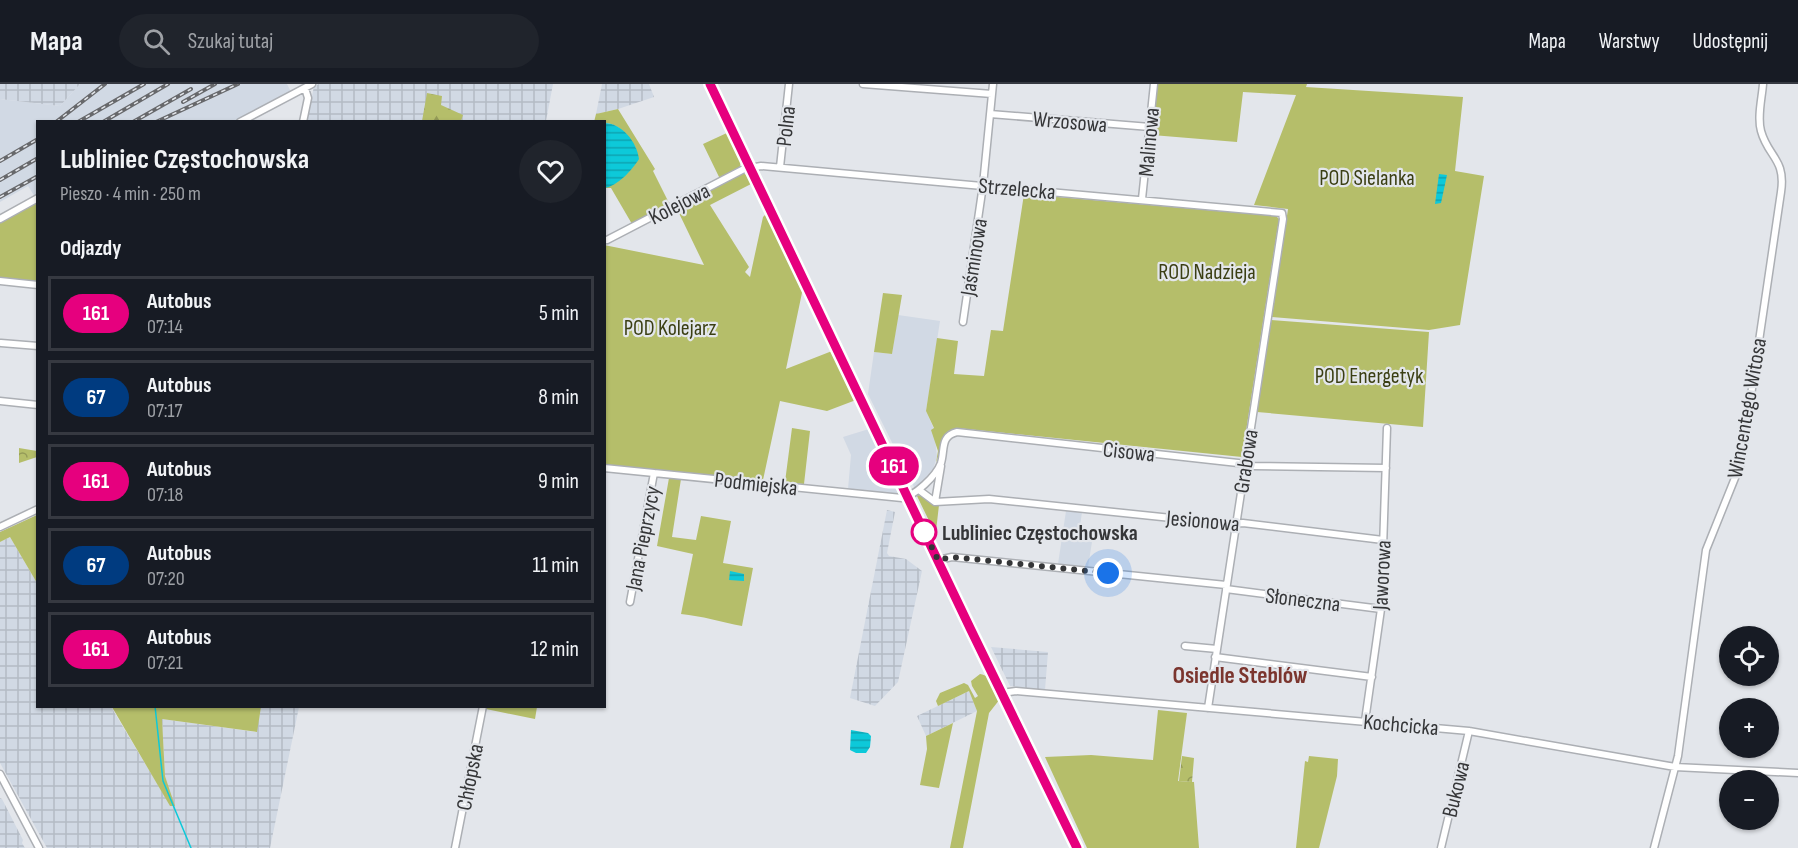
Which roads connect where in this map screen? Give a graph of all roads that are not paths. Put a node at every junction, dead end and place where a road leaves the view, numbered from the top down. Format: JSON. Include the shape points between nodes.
{"nodes":[{"id":1,"x":312,"y":84,"type":"edge"},
{"id":2,"x":710,"y":84,"type":"edge"},
{"id":3,"x":789,"y":84,"type":"edge"},
{"id":4,"x":863,"y":84,"type":"edge"},
{"id":5,"x":993,"y":84,"type":"edge"},
{"id":6,"x":1154,"y":84,"type":"edge"},
{"id":7,"x":1763,"y":84,"type":"edge"},
{"id":8,"x":305,"y":88,"type":"junction"},
{"id":9,"x":992,"y":94,"type":"junction"},
{"id":10,"x":990,"y":114,"type":"junction"},
{"id":11,"x":244,"y":120,"type":"edge"},
{"id":12,"x":303,"y":120,"type":"edge"},
{"id":13,"x":1150,"y":127,"type":"junction"},
{"id":14,"x":750,"y":167,"type":"junction"},
{"id":15,"x":780,"y":167,"type":"junction"},
{"id":16,"x":983,"y":185,"type":"junction"},
{"id":17,"x":36,"y":199,"type":"edge"},
{"id":18,"x":1142,"y":199,"type":"junction"},
{"id":19,"x":1283,"y":215,"type":"joint"},
{"id":20,"x":0,"y":219,"type":"edge"},
{"id":21,"x":607,"y":240,"type":"dead end"},
{"id":22,"x":0,"y":281,"type":"edge"},
{"id":23,"x":36,"y":285,"type":"edge"},
{"id":24,"x":963,"y":322,"type":"dead end"},
{"id":25,"x":1,"y":343,"type":"edge"},
{"id":26,"x":36,"y":345,"type":"edge"},
{"id":27,"x":0,"y":401,"type":"edge"},
{"id":28,"x":36,"y":405,"type":"edge"},
{"id":29,"x":1387,"y":428,"type":"dead end"},
{"id":30,"x":1245,"y":464,"type":"junction"},
{"id":31,"x":941,"y":465,"type":"junction"},
{"id":32,"x":606,"y":468,"type":"edge"},
{"id":33,"x":1386,"y":468,"type":"junction"},
{"id":34,"x":654,"y":473,"type":"junction"},
{"id":35,"x":919,"y":490,"type":"junction"},
{"id":36,"x":909,"y":497,"type":"junction"},
{"id":37,"x":935,"y":502,"type":"junction"},
{"id":38,"x":36,"y":510,"type":"edge"},
{"id":39,"x":1236,"y":523,"type":"junction"},
{"id":40,"x":0,"y":526,"type":"edge"},
{"id":41,"x":1383,"y":540,"type":"junction"},
{"id":42,"x":938,"y":560,"type":"junction"},
{"id":43,"x":1226,"y":587,"type":"junction"},
{"id":44,"x":630,"y":602,"type":"dead end"},
{"id":45,"x":1381,"y":609,"type":"junction"},
{"id":46,"x":1185,"y":646,"type":"dead end"},
{"id":47,"x":1217,"y":649,"type":"junction"},
{"id":48,"x":1215,"y":657,"type":"junction"},
{"id":49,"x":1372,"y":677,"type":"junction"},
{"id":50,"x":1002,"y":693,"type":"junction"},
{"id":51,"x":483,"y":708,"type":"edge"},
{"id":52,"x":1208,"y":708,"type":"junction"},
{"id":53,"x":1365,"y":721,"type":"junction"},
{"id":54,"x":1469,"y":731,"type":"junction"},
{"id":55,"x":1675,"y":767,"type":"junction"},
{"id":56,"x":1798,"y":773,"type":"edge"},
{"id":57,"x":0,"y":774,"type":"edge"},
{"id":58,"x":39,"y":848,"type":"edge"},
{"id":59,"x":455,"y":848,"type":"edge"},
{"id":60,"x":1077,"y":848,"type":"edge"},
{"id":61,"x":1440,"y":848,"type":"edge"},
{"id":62,"x":1654,"y":848,"type":"edge"}],
"edges":[{"from":1,"to":8,"type":"street"},
{"from":2,"to":14,"type":"main road"},
{"from":3,"to":15,"type":"street","name":"Polna"},
{"from":4,"to":9,"type":"street"},
{"from":5,"to":9,"type":"street","name":"Jaśminowa"},
{"from":6,"to":13,"type":"street","name":"Malinowa"},
{"from":7,"to":55,"type":"street","name":"Wincentego Witosa","via":[[1761,131],[1780,167],[1782,182],[1741,463],[1707,550]]},
{"from":8,"to":11,"type":"street"},
{"from":8,"to":12,"type":"street","via":[[308,98]]},
{"from":9,"to":10,"type":"street","name":"Jaśminowa"},
{"from":10,"to":13,"type":"street","name":"Wrzosowa"},
{"from":10,"to":16,"type":"street","name":"Jaśminowa"},
{"from":13,"to":18,"type":"street","name":"Malinowa"},
{"from":14,"to":15,"type":"street","name":"Strzelecka"},
{"from":14,"to":21,"type":"street","name":"Kolejowa"},
{"from":14,"to":36,"type":"main road"},
{"from":15,"to":16,"type":"street","name":"Strzelecka"},
{"from":16,"to":18,"type":"street","name":"Strzelecka"},
{"from":16,"to":24,"type":"street","name":"Jaśminowa"},
{"from":17,"to":20,"type":"street"},
{"from":18,"to":19,"type":"street","name":"Strzelecka"},
{"from":19,"to":30,"type":"street","name":"Grabowa"},
{"from":22,"to":23,"type":"street"},
{"from":25,"to":26,"type":"street"},
{"from":27,"to":28,"type":"street"},
{"from":29,"to":33,"type":"street","name":"Jaworowa"},
{"from":30,"to":31,"type":"street","name":"Cisowa","via":[[957,432],[945,440]]},
{"from":30,"to":33,"type":"street","name":"Cisowa"},
{"from":30,"to":39,"type":"street","name":"Grabowa"},
{"from":31,"to":35,"type":"street","name":"Cisowa"},
{"from":31,"to":37,"type":"street"},
{"from":32,"to":34,"type":"street","name":"Podmiejska"},
{"from":33,"to":41,"type":"street","name":"Jaworowa"},
{"from":34,"to":36,"type":"street","name":"Podmiejska"},
{"from":34,"to":44,"type":"street","name":"Jana Pieprzycy"},
{"from":35,"to":36,"type":"street","name":"Cisowa"},
{"from":35,"to":37,"type":"street"},
{"from":36,"to":42,"type":"main road"},
{"from":37,"to":39,"type":"street","name":"Jesionowa","via":[[988,500]]},
{"from":38,"to":40,"type":"street"},
{"from":39,"to":41,"type":"street","name":"Jesionowa"},
{"from":39,"to":43,"type":"street","name":"Grabowa"},
{"from":41,"to":45,"type":"street","name":"Jaworowa"},
{"from":42,"to":43,"type":"street","name":"Słoneczna","via":[[952,557]]},
{"from":42,"to":50,"type":"main road"},
{"from":43,"to":45,"type":"street","name":"Słoneczna"},
{"from":43,"to":47,"type":"street","name":"Grabowa"},
{"from":45,"to":49,"type":"street","name":"Jaworowa"},
{"from":46,"to":47,"type":"street"},
{"from":47,"to":48,"type":"street","name":"Grabowa"},
{"from":48,"to":49,"type":"street"},
{"from":48,"to":52,"type":"street","name":"Grabowa"},
{"from":49,"to":53,"type":"street","name":"Jaworowa"},
{"from":50,"to":52,"type":"street","name":"Kochcicka","via":[[1016,691]]},
{"from":50,"to":60,"type":"main road"},
{"from":51,"to":59,"type":"street","name":"Chłopska"},
{"from":52,"to":53,"type":"street","name":"Kochcicka"},
{"from":53,"to":54,"type":"street","name":"Kochcicka"},
{"from":54,"to":55,"type":"street","name":"Kochcicka"},
{"from":54,"to":61,"type":"street","name":"Bukowa"},
{"from":55,"to":56,"type":"street","name":"Kochcicka"},
{"from":55,"to":62,"type":"street","name":"Wincentego Witosa"},
{"from":57,"to":58,"type":"street"}]}
